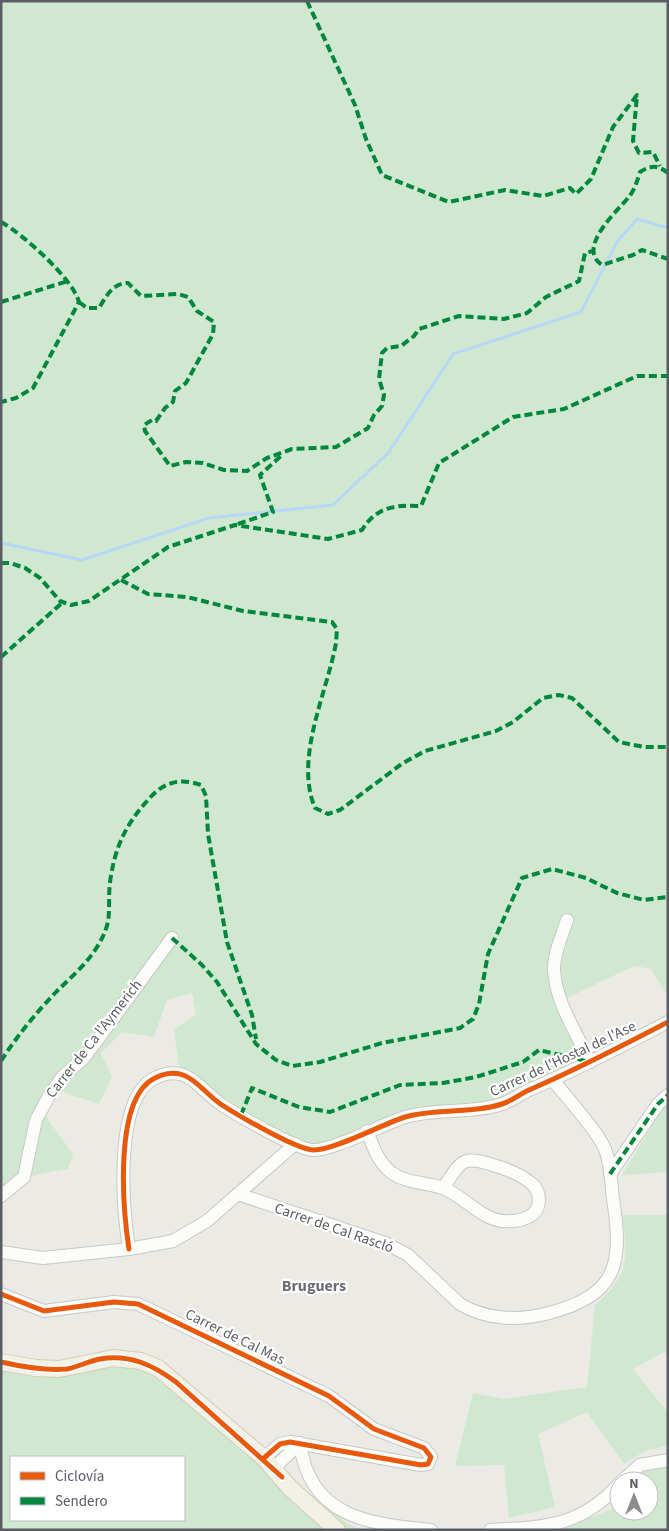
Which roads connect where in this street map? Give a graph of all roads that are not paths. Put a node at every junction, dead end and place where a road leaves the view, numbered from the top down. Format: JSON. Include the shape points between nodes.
{"nodes":[{"id":1,"x":567,"y":920,"type":"dead end"},
{"id":2,"x":172,"y":938,"type":"dead end"},
{"id":3,"x":668,"y":1022,"type":"edge"},
{"id":4,"x":590,"y":1062,"type":"junction"},
{"id":5,"x":553,"y":1080,"type":"junction"},
{"id":6,"x":668,"y":1095,"type":"edge"},
{"id":7,"x":366,"y":1131,"type":"junction"},
{"id":8,"x":295,"y":1144,"type":"junction"},
{"id":9,"x":610,"y":1174,"type":"junction"},
{"id":10,"x":443,"y":1188,"type":"junction"},
{"id":11,"x":238,"y":1194,"type":"junction"},
{"id":12,"x":1,"y":1196,"type":"edge"},
{"id":13,"x":129,"y":1249,"type":"junction"},
{"id":14,"x":1,"y":1252,"type":"edge"},
{"id":15,"x":1,"y":1294,"type":"edge"},
{"id":16,"x":1,"y":1362,"type":"edge"},
{"id":17,"x":300,"y":1443,"type":"junction"},
{"id":18,"x":668,"y":1460,"type":"edge"},
{"id":19,"x":273,"y":1468,"type":"junction"},
{"id":20,"x":633,"y":1471,"type":"edge"},
{"id":21,"x":609,"y":1496,"type":"edge"},
{"id":22,"x":337,"y":1530,"type":"edge"},
{"id":23,"x":347,"y":1530,"type":"edge"},
{"id":24,"x":431,"y":1530,"type":"edge"},
{"id":25,"x":490,"y":1530,"type":"edge"}],
"edges":[{"from":1,"to":4,"type":"street","via":[[554,969],[561,998]]},
{"from":2,"to":12,"type":"street","name":"Carrer de Ca l'Aymerich","via":[[83,1059],[63,1076],[49,1096],[36,1120],[24,1177]]},
{"from":3,"to":4,"type":"street","name":"Carrer de l'Hostal de l'Ase"},
{"from":4,"to":5,"type":"street","name":"Carrer de l'Hostal de l'Ase"},
{"from":5,"to":7,"type":"street","name":"Carrer de l'Hostal de l'Ase","via":[[504,1103],[472,1110],[418,1114]]},
{"from":5,"to":9,"type":"street","name":"Carrer de Cal Rascló","via":[[603,1145]]},
{"from":6,"to":9,"type":"street","via":[[658,1104]]},
{"from":7,"to":8,"type":"street","name":"Carrer de l'Hostal de l'Ase","via":[[321,1150],[304,1149]]},
{"from":7,"to":10,"type":"street","via":[[380,1160],[392,1172],[412,1182]]},
{"from":8,"to":11,"type":"street"},
{"from":8,"to":13,"type":"street","name":"Carrer de l'Hostal de l'Ase","via":[[221,1104],[194,1079],[171,1073],[148,1082],[136,1096],[125,1152],[122,1183]]},
{"from":9,"to":11,"type":"street","name":"Carrer de Cal Rascló","via":[[618,1232],[615,1263],[609,1278],[586,1299],[536,1317],[492,1316],[470,1310],[408,1255],[385,1243]]},
{"from":10,"to":10,"type":"street","via":[[462,1163],[481,1161],[510,1170],[533,1184],[540,1202],[527,1218],[502,1221],[491,1218]]},
{"from":11,"to":13,"type":"street","via":[[190,1232],[173,1241]]},
{"from":13,"to":14,"type":"street","via":[[43,1258]]},
{"from":15,"to":17,"type":"street","name":"Carrer de Cal Mas","via":[[44,1311],[114,1302],[138,1304],[328,1396],[381,1433],[424,1448],[431,1457],[426,1465]]},
{"from":16,"to":19,"type":"main road","via":[[48,1370],[70,1368],[100,1359],[141,1361],[158,1368],[176,1382]]},
{"from":17,"to":19,"type":"street"},
{"from":17,"to":24,"type":"street","via":[[302,1462],[313,1486],[341,1510],[362,1520]]},
{"from":18,"to":20,"type":"street","via":[[640,1465]]},
{"from":19,"to":22,"type":"main road","via":[[290,1488]]},
{"from":19,"to":23,"type":"main road"},
{"from":21,"to":25,"type":"street","via":[[590,1511],[572,1519]]}]}
